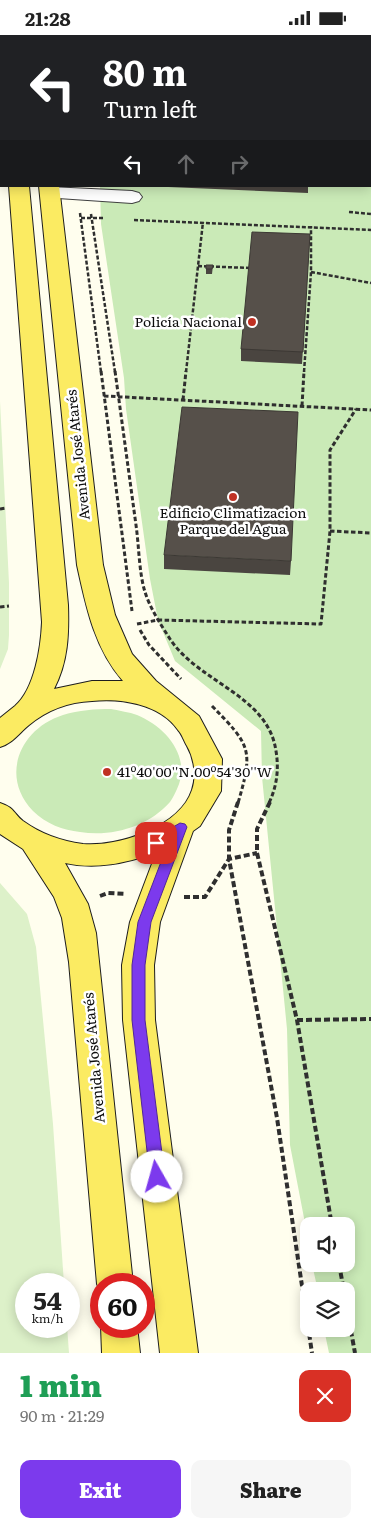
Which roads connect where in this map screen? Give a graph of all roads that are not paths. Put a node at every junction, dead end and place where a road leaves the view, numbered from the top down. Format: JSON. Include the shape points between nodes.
{"nodes":[{"id":1,"x":18,"y":187,"type":"edge"},
{"id":2,"x":50,"y":190,"type":"edge"},
{"id":3,"x":132,"y":197,"type":"dead end"},
{"id":4,"x":162,"y":703,"type":"junction"},
{"id":5,"x":27,"y":711,"type":"junction"},
{"id":6,"x":0,"y":737,"type":"edge"},
{"id":7,"x":0,"y":814,"type":"edge"},
{"id":8,"x":180,"y":827,"type":"junction"},
{"id":9,"x":35,"y":843,"type":"junction"},
{"id":10,"x":114,"y":1273,"type":"edge"},
{"id":11,"x":120,"y":1338,"type":"edge"},
{"id":12,"x":121,"y":1353,"type":"edge"},
{"id":13,"x":179,"y":1353,"type":"edge"}],
"edges":[{"from":1,"to":5,"type":"main road","via":[[56,638],[48,674]]},
{"from":2,"to":3,"type":"lane"},
{"from":2,"to":4,"type":"main road","name":"Avenida José Atarés","via":[[92,573],[113,645],[133,675]]},
{"from":4,"to":5,"type":"main road","via":[[136,694],[108,690],[79,692],[52,699]]},
{"from":4,"to":8,"type":"main road","via":[[184,718],[201,738],[209,760],[209,784],[199,807]]},
{"from":5,"to":6,"type":"main road"},
{"from":7,"to":9,"type":"main road","via":[[12,829]]},
{"from":8,"to":9,"type":"main road","via":[[156,843],[127,853],[95,857],[64,853]]},
{"from":8,"to":13,"type":"main road","via":[[145,922],[138,965],[138,1020]]},
{"from":9,"to":10,"type":"main road","name":"Avenida José Atarés","via":[[73,904],[80,930]]},
{"from":11,"to":12,"type":"main road"}]}
